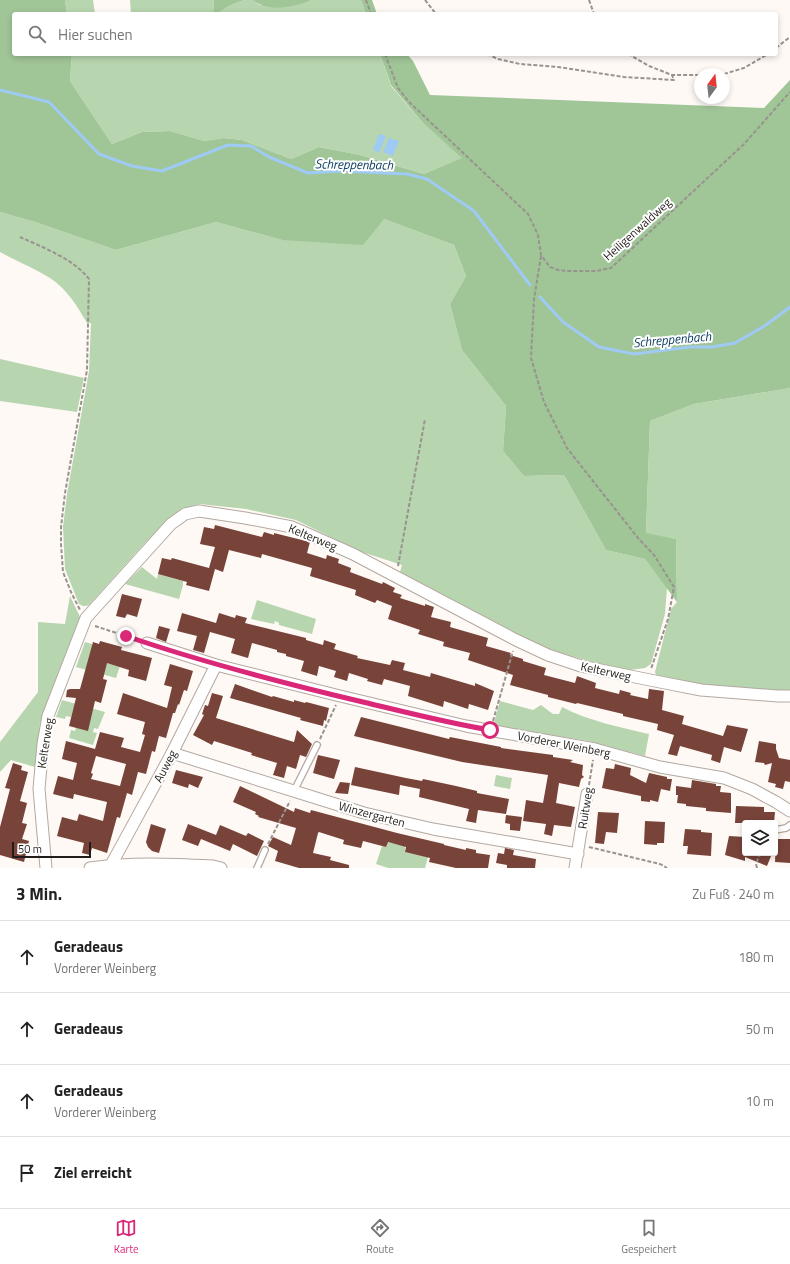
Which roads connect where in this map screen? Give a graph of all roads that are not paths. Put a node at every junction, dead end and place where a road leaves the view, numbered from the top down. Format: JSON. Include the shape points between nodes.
{"nodes":[{"id":1,"x":147,"y":643,"type":"road end"},
{"id":2,"x":216,"y":665,"type":"junction"},
{"id":3,"x":790,"y":696,"type":"edge"},
{"id":4,"x":317,"y":745,"type":"road end"},
{"id":5,"x":172,"y":753,"type":"junction"},
{"id":6,"x":294,"y":792,"type":"junction"},
{"id":7,"x":587,"y":794,"type":"road end"},
{"id":8,"x":790,"y":811,"type":"edge"},
{"id":9,"x":790,"y":825,"type":"edge"},
{"id":10,"x":778,"y":829,"type":"edge"},
{"id":11,"x":265,"y":850,"type":"road end"},
{"id":12,"x":578,"y":854,"type":"junction"},
{"id":13,"x":111,"y":865,"type":"junction"},
{"id":14,"x":46,"y":868,"type":"edge"},
{"id":15,"x":90,"y":868,"type":"edge"},
{"id":16,"x":221,"y":868,"type":"edge"},
{"id":17,"x":257,"y":868,"type":"edge"},
{"id":18,"x":575,"y":868,"type":"edge"}],
"edges":[{"from":1,"to":2,"type":"street","name":"Vorderer Weinberg"},
{"from":2,"to":5,"type":"street","name":"Auweg"},
{"from":2,"to":8,"type":"street","name":"Vorderer Weinberg","via":[[466,726],[595,748],[660,767],[724,778],[752,789]]},
{"from":3,"to":14,"type":"street","name":"Kelterweg","via":[[701,690],[581,666],[548,655],[516,640],[354,554],[292,527],[199,511],[185,514],[172,524],[86,618],[48,716],[43,744],[39,789]]},
{"from":4,"to":6,"type":"lane"},
{"from":5,"to":6,"type":"street","name":"Winzergarten"},
{"from":5,"to":13,"type":"street","name":"Auweg"},
{"from":6,"to":12,"type":"street","name":"Winzergarten","via":[[364,813],[433,829]]},
{"from":7,"to":12,"type":"street","name":"Ruitweg"},
{"from":9,"to":10,"type":"lane"},
{"from":11,"to":17,"type":"lane"},
{"from":12,"to":18,"type":"street","name":"Ruitweg"},
{"from":13,"to":15,"type":"street"},
{"from":13,"to":16,"type":"street","via":[[163,864]]}]}
